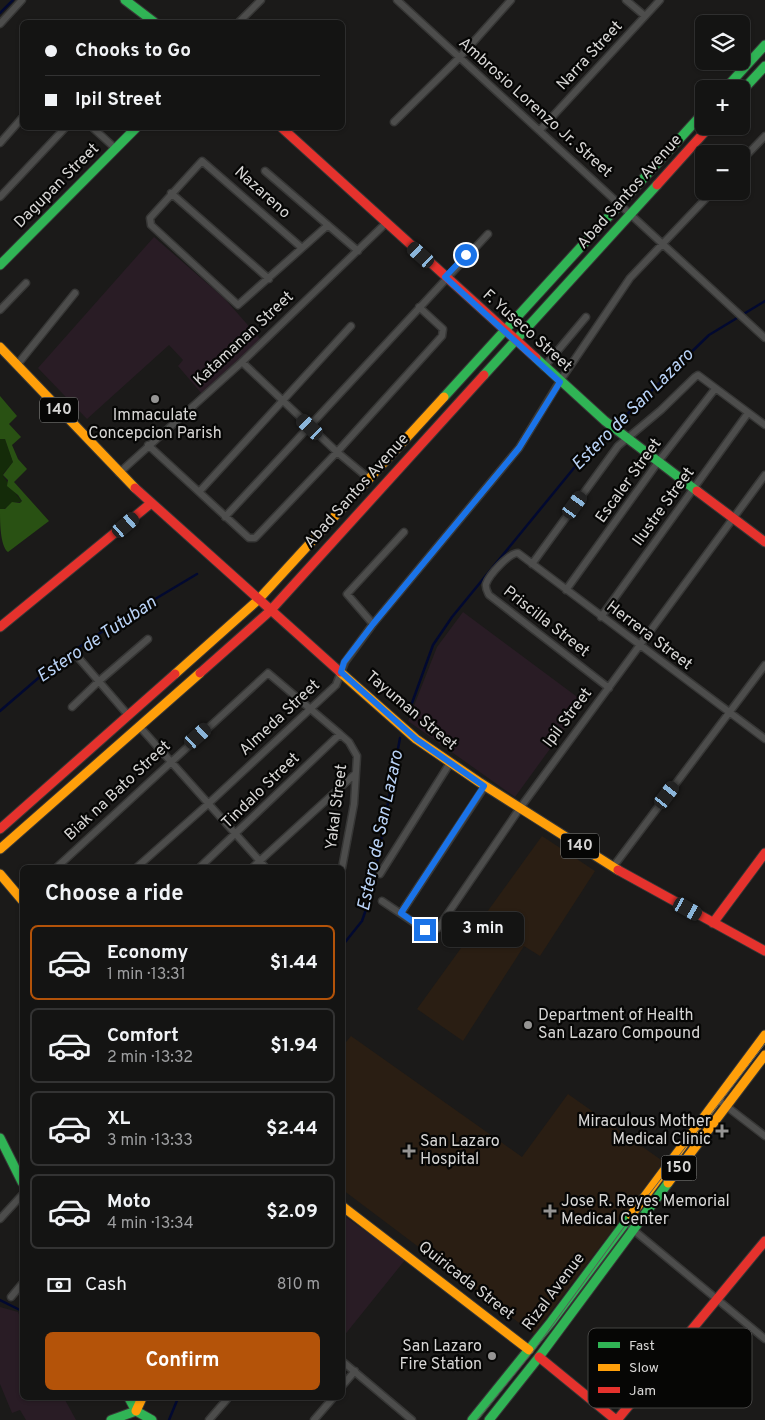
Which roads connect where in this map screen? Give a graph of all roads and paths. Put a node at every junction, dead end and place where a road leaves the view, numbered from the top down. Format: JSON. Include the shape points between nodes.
{"nodes":[{"id":1,"x":22,"y":0,"type":"edge"},
{"id":2,"x":124,"y":0,"type":"edge"},
{"id":3,"x":261,"y":0,"type":"edge"},
{"id":4,"x":397,"y":0,"type":"edge"},
{"id":5,"x":511,"y":0,"type":"edge"},
{"id":6,"x":626,"y":0,"type":"edge"},
{"id":7,"x":660,"y":0,"type":"edge"},
{"id":8,"x":645,"y":16,"type":"junction"},
{"id":9,"x":151,"y":20,"type":"edge"},
{"id":10,"x":241,"y":20,"type":"edge"},
{"id":11,"x":0,"y":24,"type":"edge"},
{"id":12,"x":765,"y":45,"type":"edge"},
{"id":13,"x":459,"y":58,"type":"junction"},
{"id":14,"x":765,"y":66,"type":"edge"},
{"id":15,"x":733,"y":80,"type":"edge"},
{"id":16,"x":750,"y":82,"type":"edge"},
{"id":17,"x":20,"y":120,"type":"edge"},
{"id":18,"x":394,"y":122,"type":"dead end"},
{"id":19,"x":695,"y":122,"type":"edge"},
{"id":20,"x":63,"y":130,"type":"edge"},
{"id":21,"x":95,"y":130,"type":"edge"},
{"id":22,"x":134,"y":130,"type":"edge"},
{"id":23,"x":284,"y":130,"type":"edge"},
{"id":24,"x":540,"y":130,"type":"junction"},
{"id":25,"x":702,"y":135,"type":"edge"},
{"id":26,"x":765,"y":136,"type":"edge"},
{"id":27,"x":0,"y":143,"type":"edge"},
{"id":28,"x":116,"y":148,"type":"junction"},
{"id":29,"x":750,"y":152,"type":"edge"},
{"id":30,"x":265,"y":171,"type":"dead end"},
{"id":31,"x":170,"y":193,"type":"junction"},
{"id":32,"x":0,"y":198,"type":"edge"},
{"id":33,"x":705,"y":200,"type":"edge"},
{"id":34,"x":620,"y":204,"type":"junction"},
{"id":35,"x":630,"y":213,"type":"junction"},
{"id":36,"x":386,"y":223,"type":"junction"},
{"id":37,"x":328,"y":225,"type":"junction"},
{"id":38,"x":488,"y":234,"type":"dead end"},
{"id":39,"x":663,"y":244,"type":"junction"},
{"id":40,"x":302,"y":248,"type":"junction"},
{"id":41,"x":358,"y":251,"type":"junction"},
{"id":42,"x":0,"y":265,"type":"edge"},
{"id":43,"x":445,"y":277,"type":"junction"},
{"id":44,"x":269,"y":279,"type":"junction"},
{"id":45,"x":26,"y":283,"type":"dead end"},
{"id":46,"x":75,"y":293,"type":"dead end"},
{"id":47,"x":419,"y":307,"type":"junction"},
{"id":48,"x":0,"y":310,"type":"edge"},
{"id":49,"x":586,"y":317,"type":"dead end"},
{"id":50,"x":351,"y":326,"type":"dead end"},
{"id":51,"x":504,"y":330,"type":"junction"},
{"id":52,"x":765,"y":338,"type":"edge"},
{"id":53,"x":514,"y":340,"type":"junction"},
{"id":54,"x":0,"y":347,"type":"edge"},
{"id":55,"x":242,"y":362,"type":"junction"},
{"id":56,"x":17,"y":366,"type":"junction"},
{"id":57,"x":544,"y":367,"type":"junction"},
{"id":58,"x":560,"y":382,"type":"junction"},
{"id":59,"x":715,"y":389,"type":"junction"},
{"id":60,"x":283,"y":401,"type":"junction"},
{"id":61,"x":748,"y":413,"type":"junction"},
{"id":62,"x":765,"y":425,"type":"edge"},
{"id":63,"x":310,"y":427,"type":"junction"},
{"id":64,"x":623,"y":435,"type":"junction"},
{"id":65,"x":148,"y":445,"type":"junction"},
{"id":66,"x":337,"y":452,"type":"junction"},
{"id":67,"x":658,"y":462,"type":"junction"},
{"id":68,"x":118,"y":472,"type":"junction"},
{"id":69,"x":765,"y":475,"type":"edge"},
{"id":70,"x":368,"y":477,"type":"junction"},
{"id":71,"x":694,"y":489,"type":"junction"},
{"id":72,"x":198,"y":492,"type":"junction"},
{"id":73,"x":150,"y":504,"type":"junction"},
{"id":74,"x":225,"y":516,"type":"junction"},
{"id":75,"x":732,"y":517,"type":"junction"},
{"id":76,"x":404,"y":532,"type":"dead end"},
{"id":77,"x":765,"y":542,"type":"edge"},
{"id":78,"x":518,"y":553,"type":"joint"},
{"id":79,"x":532,"y":564,"type":"junction"},
{"id":80,"x":566,"y":590,"type":"junction"},
{"id":81,"x":258,"y":600,"type":"junction"},
{"id":82,"x":270,"y":611,"type":"junction"},
{"id":83,"x":601,"y":617,"type":"junction"},
{"id":84,"x":373,"y":624,"type":"junction"},
{"id":85,"x":0,"y":627,"type":"edge"},
{"id":86,"x":148,"y":639,"type":"dead end"},
{"id":87,"x":640,"y":647,"type":"junction"},
{"id":88,"x":76,"y":655,"type":"dead end"},
{"id":89,"x":765,"y":665,"type":"edge"},
{"id":90,"x":341,"y":672,"type":"junction"},
{"id":91,"x":98,"y":682,"type":"junction"},
{"id":92,"x":609,"y":688,"type":"junction"},
{"id":93,"x":72,"y":707,"type":"dead end"},
{"id":94,"x":311,"y":709,"type":"junction"},
{"id":95,"x":730,"y":713,"type":"junction"},
{"id":96,"x":128,"y":715,"type":"junction"},
{"id":97,"x":139,"y":726,"type":"junction"},
{"id":98,"x":340,"y":734,"type":"junction"},
{"id":99,"x":765,"y":739,"type":"edge"},
{"id":100,"x":170,"y":760,"type":"junction"},
{"id":101,"x":450,"y":763,"type":"junction"},
{"id":102,"x":355,"y":774,"type":"junction"},
{"id":103,"x":484,"y":786,"type":"junction"},
{"id":104,"x":208,"y":804,"type":"junction"},
{"id":105,"x":520,"y":808,"type":"junction"},
{"id":106,"x":0,"y":829,"type":"edge"},
{"id":107,"x":236,"y":835,"type":"junction"},
{"id":108,"x":0,"y":849,"type":"edge"},
{"id":109,"x":765,"y":853,"type":"edge"},
{"id":110,"x":260,"y":861,"type":"junction"},
{"id":111,"x":59,"y":865,"type":"edge"},
{"id":112,"x":139,"y":865,"type":"edge"},
{"id":113,"x":202,"y":865,"type":"edge"},
{"id":114,"x":255,"y":865,"type":"edge"},
{"id":115,"x":263,"y":865,"type":"edge"},
{"id":116,"x":343,"y":865,"type":"edge"},
{"id":117,"x":613,"y":867,"type":"junction"},
{"id":118,"x":0,"y":874,"type":"edge"},
{"id":119,"x":380,"y":874,"type":"dead end"},
{"id":120,"x":20,"y":898,"type":"edge"},
{"id":121,"x":382,"y":900,"type":"dead end"},
{"id":122,"x":401,"y":913,"type":"junction"},
{"id":123,"x":713,"y":923,"type":"junction"},
{"id":124,"x":765,"y":951,"type":"edge"},
{"id":125,"x":765,"y":1035,"type":"edge"},
{"id":126,"x":765,"y":1056,"type":"edge"},
{"id":127,"x":717,"y":1099,"type":"junction"},
{"id":128,"x":726,"y":1106,"type":"junction"},
{"id":129,"x":765,"y":1136,"type":"edge"},
{"id":130,"x":0,"y":1139,"type":"edge"},
{"id":131,"x":20,"y":1178,"type":"edge"},
{"id":132,"x":20,"y":1197,"type":"edge"},
{"id":133,"x":345,"y":1208,"type":"edge"},
{"id":134,"x":0,"y":1219,"type":"edge"},
{"id":135,"x":624,"y":1222,"type":"junction"},
{"id":136,"x":633,"y":1229,"type":"junction"},
{"id":137,"x":765,"y":1240,"type":"edge"},
{"id":138,"x":20,"y":1286,"type":"edge"},
{"id":139,"x":10,"y":1297,"type":"dead end"},
{"id":140,"x":717,"y":1298,"type":"junction"},
{"id":141,"x":692,"y":1328,"type":"edge"},
{"id":142,"x":765,"y":1339,"type":"edge"},
{"id":143,"x":529,"y":1350,"type":"junction"},
{"id":144,"x":539,"y":1357,"type":"junction"},
{"id":145,"x":345,"y":1364,"type":"edge"},
{"id":146,"x":515,"y":1368,"type":"junction"},
{"id":147,"x":354,"y":1371,"type":"junction"},
{"id":148,"x":525,"y":1376,"type":"junction"},
{"id":149,"x":345,"y":1382,"type":"edge"},
{"id":150,"x":588,"y":1397,"type":"edge"},
{"id":151,"x":130,"y":1400,"type":"edge"},
{"id":152,"x":141,"y":1400,"type":"edge"},
{"id":153,"x":226,"y":1400,"type":"edge"},
{"id":154,"x":331,"y":1400,"type":"edge"},
{"id":155,"x":602,"y":1408,"type":"edge"},
{"id":156,"x":627,"y":1408,"type":"edge"},
{"id":157,"x":136,"y":1411,"type":"junction"},
{"id":158,"x":111,"y":1420,"type":"edge"},
{"id":159,"x":152,"y":1420,"type":"edge"},
{"id":160,"x":209,"y":1420,"type":"edge"},
{"id":161,"x":314,"y":1420,"type":"edge"},
{"id":162,"x":412,"y":1420,"type":"edge"},
{"id":163,"x":472,"y":1420,"type":"edge"},
{"id":164,"x":489,"y":1420,"type":"edge"},
{"id":165,"x":617,"y":1420,"type":"edge"}],
"edges":[{"from":1,"to":11,"type":"street"},
{"from":2,"to":9,"type":"main road"},
{"from":3,"to":10,"type":"street"},
{"from":4,"to":13,"type":"street","name":"Ambrosio Lorenzo Jr. Street"},
{"from":5,"to":13,"type":"street"},
{"from":6,"to":8,"type":"street"},
{"from":7,"to":8,"type":"street","name":"Narra Street"},
{"from":8,"to":24,"type":"street","name":"Narra Street"},
{"from":12,"to":15,"type":"main road"},
{"from":13,"to":18,"type":"street"},
{"from":13,"to":24,"type":"street","name":"Ambrosio Lorenzo Jr. Street"},
{"from":14,"to":16,"type":"main road"},
{"from":17,"to":27,"type":"street"},
{"from":19,"to":34,"type":"main road","name":"Abad Santos Avenue"},
{"from":20,"to":32,"type":"street"},
{"from":21,"to":28,"type":"street"},
{"from":22,"to":28,"type":"main road","name":"Dagupan Street"},
{"from":23,"to":36,"type":"main road","name":"F. Yuseco Street"},
{"from":24,"to":34,"type":"street","name":"Ambrosio Lorenzo Jr. Street"},
{"from":25,"to":35,"type":"main road","name":"Abad Santos Avenue"},
{"from":26,"to":29,"type":"street"},
{"from":28,"to":42,"type":"main road","name":"Dagupan Street"},
{"from":30,"to":37,"type":"street"},
{"from":31,"to":40,"type":"street","name":"Nazareno","via":[[202,160]]},
{"from":31,"to":44,"type":"street"},
{"from":31,"to":44,"type":"street","via":[[150,222],[238,305]]},
{"from":33,"to":39,"type":"street","name":"Almeda Street"},
{"from":34,"to":35,"type":"street","name":"Ambrosio Lorenzo Jr. Street"},
{"from":34,"to":51,"type":"main road","name":"Abad Santos Avenue"},
{"from":35,"to":39,"type":"street","name":"Ambrosio Lorenzo Jr. Street"},
{"from":35,"to":53,"type":"main road","name":"Abad Santos Avenue"},
{"from":36,"to":41,"type":"street","name":"Katamanan Street"},
{"from":36,"to":43,"type":"main road","name":"F. Yuseco Street"},
{"from":37,"to":40,"type":"street"},
{"from":37,"to":41,"type":"street"},
{"from":38,"to":43,"type":"street"},
{"from":39,"to":52,"type":"street","name":"Ambrosio Lorenzo Jr. Street"},
{"from":39,"to":58,"type":"street","name":"Almeda Street","via":[[630,278]]},
{"from":40,"to":44,"type":"street"},
{"from":41,"to":55,"type":"street","name":"Katamanan Street"},
{"from":43,"to":47,"type":"street"},
{"from":43,"to":51,"type":"main road","name":"F. Yuseco Street"},
{"from":45,"to":48,"type":"street"},
{"from":46,"to":56,"type":"street"},
{"from":47,"to":63,"type":"street"},
{"from":47,"to":66,"type":"street","via":[[443,329],[443,333]]},
{"from":49,"to":57,"type":"street"},
{"from":50,"to":60,"type":"street"},
{"from":51,"to":53,"type":"main road","name":"F. Yuseco Street"},
{"from":51,"to":70,"type":"main road","name":"Abad Santos Avenue"},
{"from":53,"to":57,"type":"main road","name":"F. Yuseco Street"},
{"from":53,"to":82,"type":"main road","name":"Abad Santos Avenue"},
{"from":54,"to":56,"type":"main road","name":"Tayuman Street","number":"140"},
{"from":55,"to":60,"type":"street"},
{"from":55,"to":65,"type":"street","name":"Katamanan Street"},
{"from":56,"to":68,"type":"main road","name":"Tayuman Street","number":"140"},
{"from":57,"to":58,"type":"main road","name":"F. Yuseco Street"},
{"from":58,"to":64,"type":"main road","name":"F. Yuseco Street"},
{"from":58,"to":84,"type":"street","name":"Almeda Street","via":[[519,448]]},
{"from":59,"to":61,"type":"street"},
{"from":59,"to":64,"type":"street","via":[[698,375]]},
{"from":59,"to":67,"type":"street","name":"Escaler Street"},
{"from":60,"to":63,"type":"street"},
{"from":60,"to":72,"type":"street"},
{"from":61,"to":62,"type":"street"},
{"from":61,"to":71,"type":"street","name":"Ilustre Street"},
{"from":63,"to":66,"type":"street"},
{"from":63,"to":74,"type":"street"},
{"from":64,"to":67,"type":"main road","name":"F. Yuseco Street"},
{"from":64,"to":79,"type":"street"},
{"from":65,"to":68,"type":"street","name":"Katamanan Street"},
{"from":65,"to":72,"type":"street"},
{"from":66,"to":70,"type":"street"},
{"from":66,"to":74,"type":"street","via":[[252,539]]},
{"from":67,"to":71,"type":"main road","name":"F. Yuseco Street"},
{"from":67,"to":80,"type":"street","name":"Escaler Street"},
{"from":68,"to":73,"type":"main road","name":"Tayuman Street","number":"140"},
{"from":69,"to":75,"type":"street","name":"Ipil Street"},
{"from":70,"to":81,"type":"main road","name":"Abad Santos Avenue"},
{"from":71,"to":75,"type":"main road","name":"F. Yuseco Street"},
{"from":71,"to":83,"type":"street","name":"Ilustre Street"},
{"from":72,"to":74,"type":"street"},
{"from":73,"to":81,"type":"main road","name":"Tayuman Street","number":"140"},
{"from":73,"to":85,"type":"main road"},
{"from":75,"to":77,"type":"main road","name":"F. Yuseco Street"},
{"from":75,"to":87,"type":"street","name":"Ipil Street"},
{"from":76,"to":84,"type":"street","via":[[347,594]]},
{"from":78,"to":79,"type":"street","name":"Herrera Street"},
{"from":78,"to":92,"type":"street","name":"Priscilla Street","via":[[509,556],[487,582],[489,595]]},
{"from":79,"to":80,"type":"street","name":"Herrera Street"},
{"from":80,"to":83,"type":"street","name":"Herrera Street"},
{"from":81,"to":82,"type":"main road","name":"Tayuman Street","number":"140"},
{"from":81,"to":96,"type":"main road","name":"Abad Santos Avenue"},
{"from":82,"to":90,"type":"main road","name":"Tayuman Street","number":"140"},
{"from":82,"to":97,"type":"main road","name":"Abad Santos Avenue"},
{"from":83,"to":87,"type":"street","name":"Herrera Street"},
{"from":84,"to":90,"type":"street","name":"Almeda Street","via":[[344,662]]},
{"from":86,"to":91,"type":"street"},
{"from":87,"to":92,"type":"street","name":"Ipil Street"},
{"from":87,"to":95,"type":"street","name":"Herrera Street"},
{"from":88,"to":91,"type":"street"},
{"from":89,"to":95,"type":"street"},
{"from":90,"to":94,"type":"street","name":"Almeda Street","via":[[336,685]]},
{"from":90,"to":101,"type":"main road","name":"Tayuman Street","number":"140","via":[[416,739]]},
{"from":91,"to":93,"type":"street"},
{"from":91,"to":96,"type":"street"},
{"from":92,"to":105,"type":"street","name":"Ipil Street"},
{"from":94,"to":98,"type":"street","name":"Yakal Street"},
{"from":94,"to":100,"type":"street","name":"Biak na Bato Street","via":[[268,673]]},
{"from":94,"to":104,"type":"street","name":"Almeda Street"},
{"from":95,"to":99,"type":"street","name":"Herrera Street"},
{"from":95,"to":117,"type":"street"},
{"from":96,"to":106,"type":"main road","name":"Abad Santos Avenue"},
{"from":97,"to":100,"type":"street"},
{"from":97,"to":108,"type":"main road","name":"Abad Santos Avenue"},
{"from":98,"to":102,"type":"street","name":"Yakal Street","via":[[357,756]]},
{"from":98,"to":107,"type":"street","name":"Tindalo Street"},
{"from":100,"to":104,"type":"street"},
{"from":100,"to":111,"type":"street","name":"Biak na Bato Street"},
{"from":101,"to":103,"type":"main road","name":"Tayuman Street","number":"140"},
{"from":101,"to":119,"type":"street"},
{"from":102,"to":110,"type":"street"},
{"from":102,"to":116,"type":"street","name":"Yakal Street","via":[[354,804]]},
{"from":103,"to":105,"type":"main road","name":"Tayuman Street","number":"140"},
{"from":103,"to":122,"type":"street"},
{"from":104,"to":107,"type":"street"},
{"from":104,"to":112,"type":"street","name":"Almeda Street"},
{"from":105,"to":117,"type":"main road","name":"Tayuman Street","number":"140"},
{"from":105,"to":122,"type":"street","name":"Ipil Street","via":[[438,928],[425,930]]},
{"from":107,"to":110,"type":"street"},
{"from":107,"to":113,"type":"street","name":"Tindalo Street"},
{"from":109,"to":123,"type":"main road"},
{"from":110,"to":114,"type":"street"},
{"from":110,"to":115,"type":"street"},
{"from":117,"to":123,"type":"main road","name":"Tayuman Street","number":"140"},
{"from":118,"to":120,"type":"main road"},
{"from":121,"to":122,"type":"street","name":"Ipil Street"},
{"from":123,"to":124,"type":"main road","name":"Tayuman Street","number":"140"},
{"from":125,"to":127,"type":"main road","name":"Rizal Avenue","number":"150"},
{"from":126,"to":128,"type":"main road","name":"Rizal Avenue","number":"150"},
{"from":127,"to":128,"type":"street"},
{"from":127,"to":135,"type":"main road","name":"Rizal Avenue","number":"150"},
{"from":128,"to":129,"type":"street"},
{"from":128,"to":136,"type":"main road","name":"Rizal Avenue","number":"150"},
{"from":130,"to":131,"type":"main road"},
{"from":132,"to":134,"type":"street"},
{"from":133,"to":143,"type":"main road","name":"Quiricada Street"},
{"from":135,"to":136,"type":"street"},
{"from":135,"to":143,"type":"main road","name":"Rizal Avenue","number":"150"},
{"from":136,"to":140,"type":"street"},
{"from":136,"to":144,"type":"main road","name":"Rizal Avenue","number":"150"},
{"from":137,"to":140,"type":"main road"},
{"from":138,"to":139,"type":"street"},
{"from":140,"to":141,"type":"main road"},
{"from":140,"to":142,"type":"street"},
{"from":143,"to":144,"type":"street","name":"Quiricada Street"},
{"from":143,"to":146,"type":"main road","name":"Rizal Avenue","number":"150"},
{"from":144,"to":148,"type":"main road","name":"Rizal Avenue","number":"150"},
{"from":144,"to":150,"type":"main road","name":"Quiricada Street"},
{"from":145,"to":147,"type":"street"},
{"from":146,"to":148,"type":"main road"},
{"from":146,"to":163,"type":"main road","name":"Rizal Avenue","number":"150"},
{"from":147,"to":149,"type":"street"},
{"from":147,"to":162,"type":"street"},
{"from":148,"to":164,"type":"main road","name":"Rizal Avenue","number":"150"},
{"from":151,"to":157,"type":"main road"},
{"from":152,"to":157,"type":"main road"},
{"from":153,"to":160,"type":"street"},
{"from":154,"to":161,"type":"street"},
{"from":155,"to":165,"type":"main road","name":"Quiricada Street"},
{"from":156,"to":165,"type":"main road"},
{"from":157,"to":158,"type":"main road"},
{"from":157,"to":159,"type":"main road"}]}
